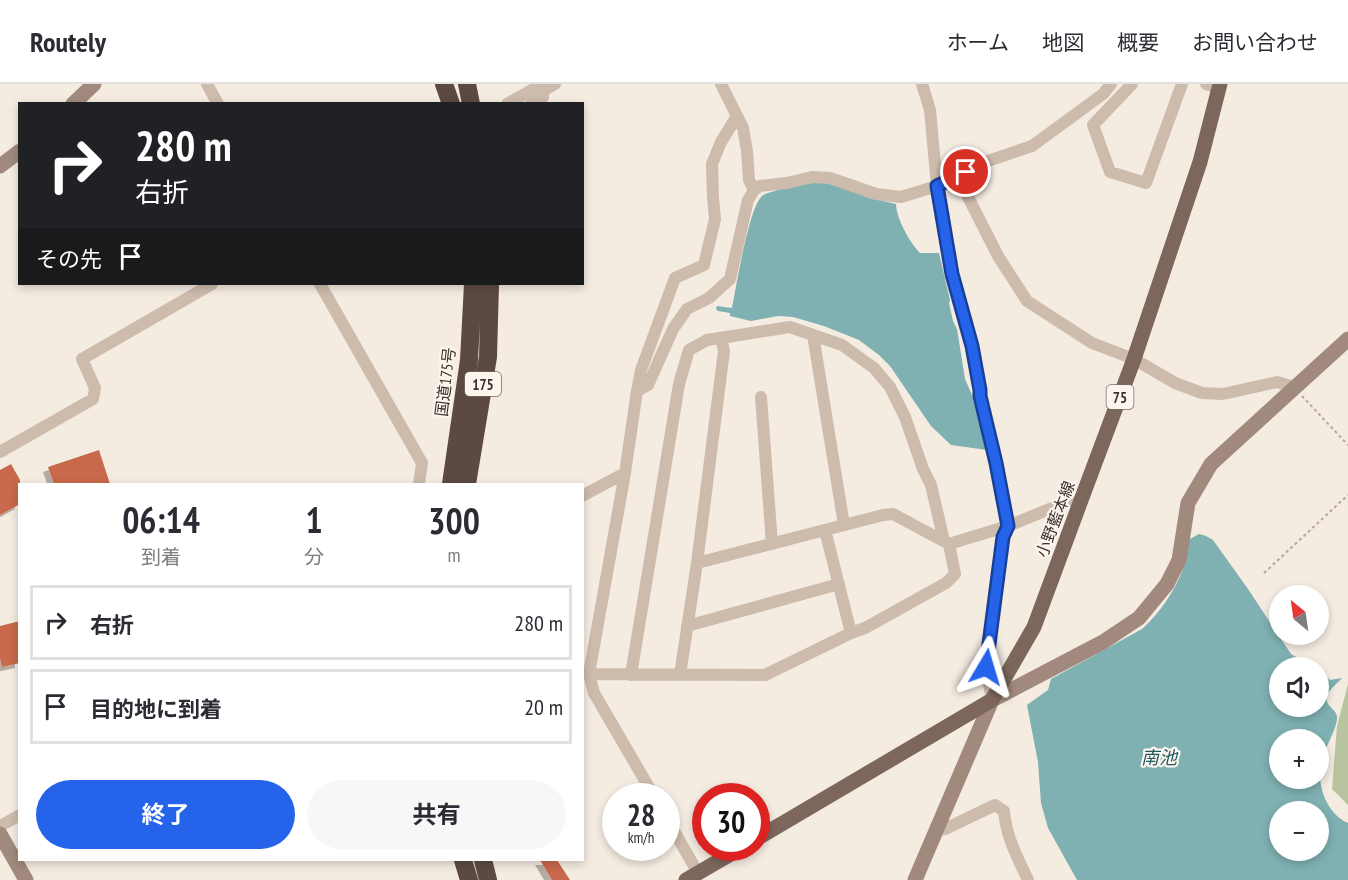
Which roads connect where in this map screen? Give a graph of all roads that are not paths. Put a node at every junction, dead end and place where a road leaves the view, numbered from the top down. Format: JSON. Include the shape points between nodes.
{"nodes":[{"id":1,"x":94,"y":84,"type":"edge"},
{"id":2,"x":207,"y":84,"type":"edge"},
{"id":3,"x":444,"y":84,"type":"edge"},
{"id":4,"x":467,"y":84,"type":"edge"},
{"id":5,"x":555,"y":84,"type":"edge"},
{"id":6,"x":721,"y":84,"type":"edge"},
{"id":7,"x":922,"y":84,"type":"edge"},
{"id":8,"x":1111,"y":84,"type":"edge"},
{"id":9,"x":1132,"y":84,"type":"edge"},
{"id":10,"x":1182,"y":84,"type":"edge"},
{"id":11,"x":1215,"y":85,"type":"edge"},
{"id":12,"x":543,"y":91,"type":"junction"},
{"id":13,"x":75,"y":102,"type":"edge"},
{"id":14,"x":217,"y":102,"type":"edge"},
{"id":15,"x":450,"y":102,"type":"edge"},
{"id":16,"x":471,"y":102,"type":"edge"},
{"id":17,"x":511,"y":102,"type":"edge"},
{"id":18,"x":524,"y":102,"type":"edge"},
{"id":19,"x":534,"y":102,"type":"edge"},
{"id":20,"x":737,"y":116,"type":"junction"},
{"id":21,"x":18,"y":152,"type":"edge"},
{"id":22,"x":0,"y":166,"type":"edge"},
{"id":23,"x":941,"y":184,"type":"junction"},
{"id":24,"x":754,"y":190,"type":"junction"},
{"id":25,"x":210,"y":285,"type":"edge"},
{"id":26,"x":321,"y":285,"type":"edge"},
{"id":27,"x":473,"y":285,"type":"edge"},
{"id":28,"x":490,"y":285,"type":"edge"},
{"id":29,"x":813,"y":335,"type":"junction"},
{"id":30,"x":721,"y":338,"type":"junction"},
{"id":31,"x":1348,"y":339,"type":"edge"},
{"id":32,"x":1134,"y":359,"type":"junction"},
{"id":33,"x":1295,"y":387,"type":"junction"},
{"id":34,"x":637,"y":390,"type":"junction"},
{"id":35,"x":761,"y":397,"type":"dead end"},
{"id":36,"x":0,"y":452,"type":"edge"},
{"id":37,"x":625,"y":473,"type":"junction"},
{"id":38,"x":419,"y":483,"type":"edge"},
{"id":39,"x":452,"y":483,"type":"edge"},
{"id":40,"x":467,"y":483,"type":"edge"},
{"id":41,"x":584,"y":495,"type":"edge"},
{"id":42,"x":1080,"y":503,"type":"junction"},
{"id":43,"x":844,"y":525,"type":"junction"},
{"id":44,"x":1008,"y":526,"type":"junction"},
{"id":45,"x":825,"y":530,"type":"junction"},
{"id":46,"x":947,"y":543,"type":"junction"},
{"id":47,"x":772,"y":544,"type":"junction"},
{"id":48,"x":697,"y":563,"type":"junction"},
{"id":49,"x":839,"y":584,"type":"junction"},
{"id":50,"x":687,"y":626,"type":"junction"},
{"id":51,"x":851,"y":633,"type":"junction"},
{"id":52,"x":589,"y":674,"type":"junction"},
{"id":53,"x":631,"y":675,"type":"junction"},
{"id":54,"x":680,"y":675,"type":"junction"},
{"id":55,"x":992,"y":700,"type":"junction"},
{"id":56,"x":646,"y":783,"type":"edge"},
{"id":57,"x":18,"y":816,"type":"edge"},
{"id":58,"x":0,"y":826,"type":"edge"},
{"id":59,"x":938,"y":826,"type":"junction"},
{"id":60,"x":770,"y":831,"type":"edge"},
{"id":61,"x":0,"y":834,"type":"edge"},
{"id":62,"x":680,"y":849,"type":"edge"},
{"id":63,"x":463,"y":861,"type":"edge"},
{"id":64,"x":483,"y":861,"type":"edge"},
{"id":65,"x":718,"y":861,"type":"edge"},
{"id":66,"x":692,"y":876,"type":"edge"},
{"id":67,"x":26,"y":880,"type":"edge"},
{"id":68,"x":469,"y":880,"type":"edge"},
{"id":69,"x":488,"y":880,"type":"edge"},
{"id":70,"x":915,"y":880,"type":"edge"},
{"id":71,"x":1028,"y":880,"type":"edge"}],
"edges":[{"from":1,"to":13,"type":"street"},
{"from":2,"to":14,"type":"street"},
{"from":3,"to":15,"type":"highway"},
{"from":4,"to":16,"type":"highway"},
{"from":5,"to":12,"type":"street"},
{"from":6,"to":20,"type":"street"},
{"from":7,"to":23,"type":"street","via":[[930,110]]},
{"from":8,"to":23,"type":"street","via":[[1032,146],[988,161]]},
{"from":9,"to":10,"type":"street","via":[[1093,125],[1110,172],[1146,183]]},
{"from":11,"to":32,"type":"main road","name":"小野藍本線","number":"75","via":[[1200,162]]},
{"from":12,"to":17,"type":"street","via":[[539,86]]},
{"from":12,"to":18,"type":"street"},
{"from":12,"to":19,"type":"street","via":[[543,97]]},
{"from":20,"to":24,"type":"street","via":[[743,128],[749,180]]},
{"from":20,"to":34,"type":"street","via":[[712,164],[715,219],[704,265],[675,278]]},
{"from":21,"to":22,"type":"street"},
{"from":23,"to":24,"type":"street","via":[[901,197],[812,177]]},
{"from":23,"to":32,"type":"street","via":[[965,191],[998,256],[1027,301],[1092,343]]},
{"from":23,"to":44,"type":"street","via":[[952,274],[972,346]]},
{"from":24,"to":34,"type":"street","via":[[748,200],[730,279],[709,298],[687,309],[673,329],[648,385]]},
{"from":25,"to":36,"type":"street","via":[[82,359],[95,388],[93,399]]},
{"from":26,"to":38,"type":"street","via":[[422,464]]},
{"from":27,"to":39,"type":"highway","name":"国道175号","number":"175","via":[[469,360]]},
{"from":28,"to":40,"type":"highway","number":"175","via":[[488,357]]},
{"from":29,"to":30,"type":"street","via":[[790,327]]},
{"from":29,"to":43,"type":"street"},
{"from":29,"to":46,"type":"street","via":[[842,345],[874,368],[890,387],[932,485]]},
{"from":30,"to":48,"type":"street","via":[[724,351]]},
{"from":30,"to":53,"type":"street","via":[[707,340],[689,350],[679,384]]},
{"from":31,"to":33,"type":"street"},
{"from":32,"to":33,"type":"street","via":[[1175,383],[1202,393],[1223,394],[1277,382]]},
{"from":32,"to":42,"type":"main road","name":"小野藍本線","number":"75"},
{"from":33,"to":55,"type":"street","via":[[1211,464],[1188,503],[1179,560],[1167,584],[1139,618],[1103,642]]},
{"from":34,"to":37,"type":"street"},
{"from":35,"to":47,"type":"street"},
{"from":37,"to":41,"type":"street"},
{"from":37,"to":52,"type":"street"},
{"from":42,"to":44,"type":"street","via":[[1069,501]]},
{"from":42,"to":55,"type":"main road","name":"小野藍本線","number":"75","via":[[1034,627]]},
{"from":43,"to":45,"type":"street"},
{"from":43,"to":46,"type":"street","via":[[893,514]]},
{"from":44,"to":46,"type":"street"},
{"from":44,"to":55,"type":"street","via":[[1003,537],[986,667]]},
{"from":45,"to":47,"type":"street"},
{"from":45,"to":49,"type":"street"},
{"from":46,"to":51,"type":"street","via":[[955,574],[946,583]]},
{"from":47,"to":48,"type":"street"},
{"from":48,"to":50,"type":"street"},
{"from":49,"to":50,"type":"street"},
{"from":49,"to":51,"type":"street"},
{"from":50,"to":54,"type":"street"},
{"from":51,"to":54,"type":"street","via":[[765,675]]},
{"from":52,"to":53,"type":"street"},
{"from":52,"to":56,"type":"street","via":[[594,693]]},
{"from":53,"to":54,"type":"street"},
{"from":55,"to":59,"type":"street"},
{"from":55,"to":60,"type":"main road","name":"小野藍本線","number":"75"},
{"from":57,"to":58,"type":"street"},
{"from":59,"to":70,"type":"street"},
{"from":59,"to":71,"type":"street","via":[[945,829],[996,805],[1004,811],[1010,843]]},
{"from":61,"to":67,"type":"street"},
{"from":62,"to":66,"type":"street"},
{"from":63,"to":68,"type":"highway"},
{"from":64,"to":69,"type":"highway"},
{"from":65,"to":66,"type":"main road"}]}
